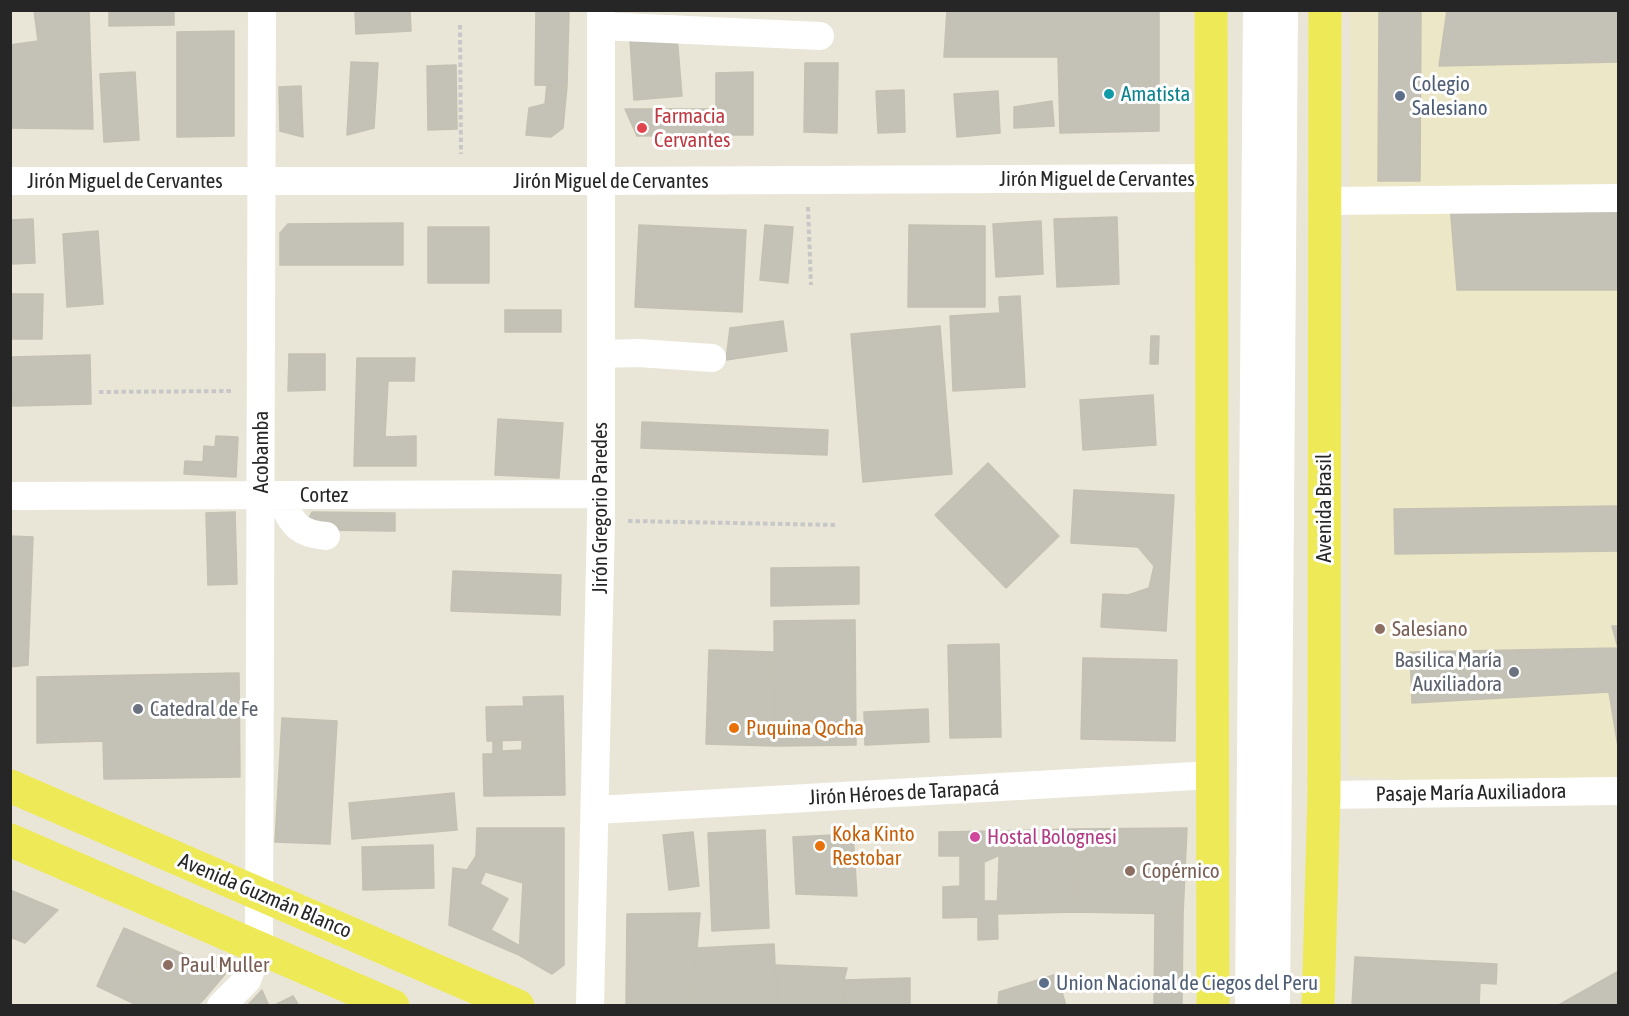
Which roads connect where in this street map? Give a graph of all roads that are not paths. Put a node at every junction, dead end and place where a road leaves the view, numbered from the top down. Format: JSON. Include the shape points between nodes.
{"nodes":[{"id":1,"x":262,"y":10,"type":"edge"},
{"id":2,"x":1211,"y":10,"type":"edge"},
{"id":3,"x":1257,"y":10,"type":"edge"},
{"id":4,"x":1284,"y":10,"type":"edge"},
{"id":5,"x":1325,"y":10,"type":"edge"},
{"id":6,"x":601,"y":18,"type":"edge"},
{"id":7,"x":820,"y":36,"type":"dead end"},
{"id":8,"x":1211,"y":178,"type":"junction"},
{"id":9,"x":10,"y":181,"type":"edge"},
{"id":10,"x":262,"y":181,"type":"junction"},
{"id":11,"x":601,"y":182,"type":"junction"},
{"id":12,"x":1618,"y":198,"type":"edge"},
{"id":13,"x":1325,"y":201,"type":"junction"},
{"id":14,"x":601,"y":354,"type":"junction"},
{"id":15,"x":712,"y":358,"type":"dead end"},
{"id":16,"x":10,"y":496,"type":"edge"},
{"id":17,"x":270,"y":496,"type":"junction"},
{"id":18,"x":601,"y":507,"type":"junction"},
{"id":19,"x":326,"y":536,"type":"dead end"},
{"id":20,"x":1212,"y":775,"type":"junction"},
{"id":21,"x":10,"y":786,"type":"edge"},
{"id":22,"x":1618,"y":791,"type":"edge"},
{"id":23,"x":1324,"y":795,"type":"junction"},
{"id":24,"x":596,"y":810,"type":"junction"},
{"id":25,"x":10,"y":840,"type":"edge"},
{"id":26,"x":260,"y":894,"type":"junction"},
{"id":27,"x":259,"y":949,"type":"junction"},
{"id":28,"x":221,"y":1005,"type":"edge"},
{"id":29,"x":393,"y":1005,"type":"edge"},
{"id":30,"x":518,"y":1005,"type":"edge"},
{"id":31,"x":590,"y":1005,"type":"edge"},
{"id":32,"x":1213,"y":1005,"type":"edge"},
{"id":33,"x":1250,"y":1005,"type":"edge"},
{"id":34,"x":1276,"y":1005,"type":"edge"},
{"id":35,"x":1318,"y":1005,"type":"edge"}],
"edges":[{"from":1,"to":10,"type":"street","name":"Acobamba"},
{"from":2,"to":8,"type":"main road"},
{"from":3,"to":33,"type":"street"},
{"from":4,"to":34,"type":"street","name":"Avenida Brasil"},
{"from":5,"to":13,"type":"main road","name":"Avenida Brasil"},
{"from":6,"to":7,"type":"street"},
{"from":6,"to":11,"type":"street","name":"Jirón Gregorio Paredes"},
{"from":8,"to":11,"type":"street","name":"Jirón Miguel de Cervantes"},
{"from":8,"to":20,"type":"main road"},
{"from":9,"to":10,"type":"street","name":"Jirón Miguel de Cervantes"},
{"from":10,"to":11,"type":"street","name":"Jirón Miguel de Cervantes"},
{"from":10,"to":17,"type":"street","name":"Acobamba","via":[[261,391]]},
{"from":11,"to":14,"type":"street","name":"Jirón Gregorio Paredes"},
{"from":12,"to":13,"type":"street"},
{"from":13,"to":23,"type":"main road","name":"Avenida Brasil"},
{"from":14,"to":15,"type":"street"},
{"from":14,"to":18,"type":"street","name":"Jirón Gregorio Paredes"},
{"from":16,"to":17,"type":"street","name":"Cortez"},
{"from":17,"to":18,"type":"street","name":"Cortez"},
{"from":17,"to":19,"type":"street","via":[[301,531]]},
{"from":17,"to":26,"type":"street","name":"Acobamba"},
{"from":18,"to":24,"type":"street","name":"Jirón Gregorio Paredes"},
{"from":20,"to":24,"type":"street","name":"Jirón Héroes de Tarapacá"},
{"from":20,"to":32,"type":"main road"},
{"from":21,"to":26,"type":"main road","name":"Avenida Guzmán Blanco"},
{"from":22,"to":23,"type":"street","name":"Pasaje María Auxiliadora"},
{"from":23,"to":35,"type":"main road","name":"Avenida Brasil"},
{"from":24,"to":31,"type":"street","name":"Jirón Gregorio Paredes"},
{"from":25,"to":27,"type":"main road"},
{"from":26,"to":27,"type":"street","name":"Acobamba"},
{"from":26,"to":30,"type":"main road","name":"Avenida Guzmán Blanco"},
{"from":27,"to":28,"type":"street","via":[[247,980]]},
{"from":27,"to":29,"type":"main road"}]}
